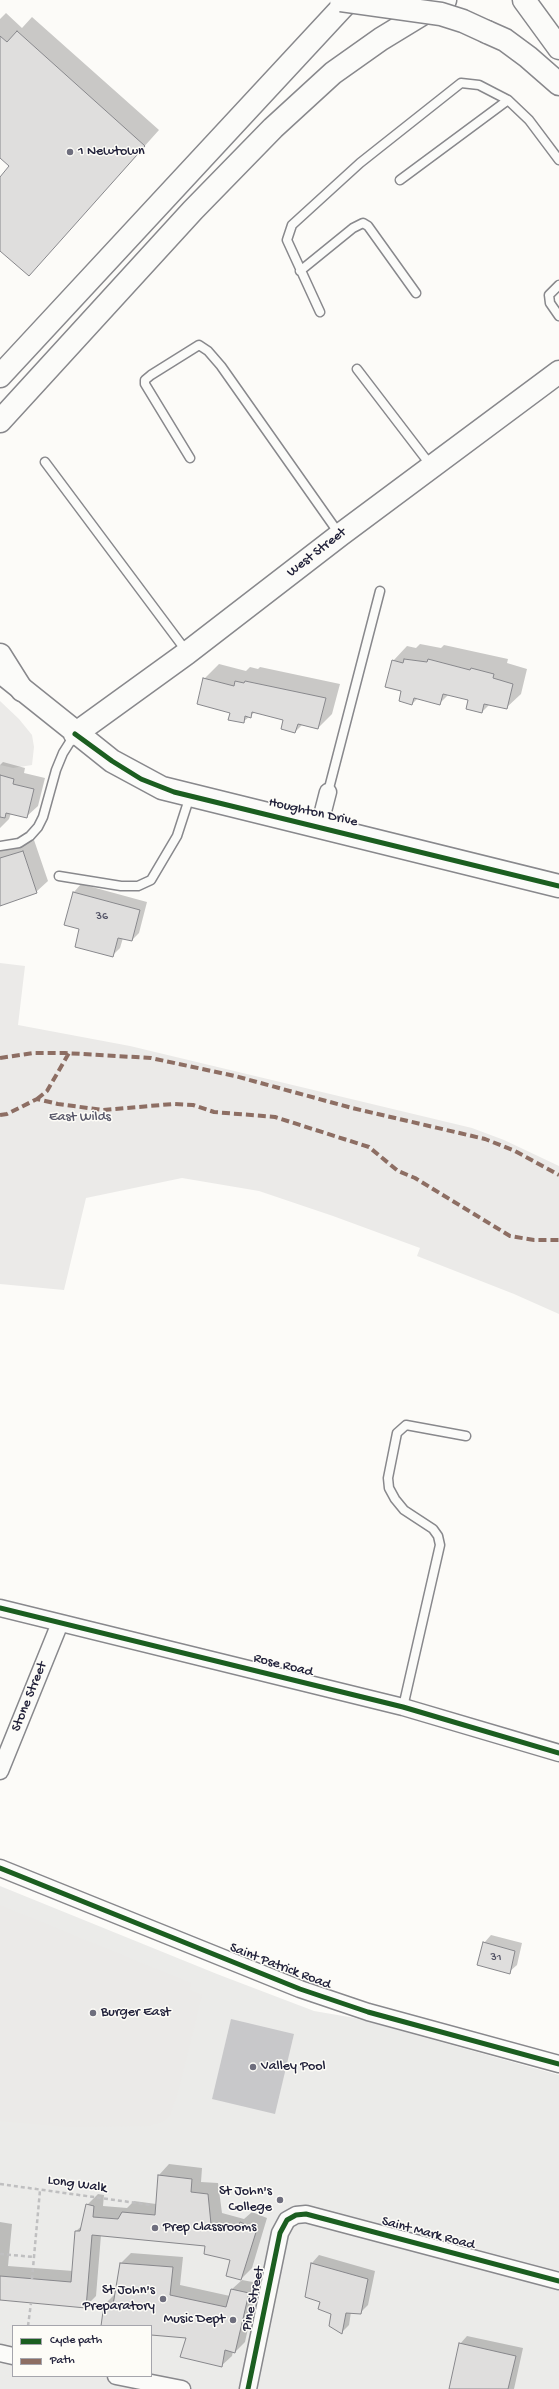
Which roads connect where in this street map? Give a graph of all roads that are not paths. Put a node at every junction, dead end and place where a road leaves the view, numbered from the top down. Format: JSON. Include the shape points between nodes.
{"nodes":[{"id":1,"x":341,"y":0,"type":"edge"},
{"id":2,"x":349,"y":0,"type":"edge"},
{"id":3,"x":445,"y":0,"type":"edge"},
{"id":4,"x":527,"y":4,"type":"edge"},
{"id":5,"x":559,"y":48,"type":"edge"},
{"id":6,"x":559,"y":84,"type":"edge"},
{"id":7,"x":508,"y":100,"type":"junction"},
{"id":8,"x":559,"y":160,"type":"edge"},
{"id":9,"x":400,"y":180,"type":"dead end"},
{"id":10,"x":300,"y":272,"type":"junction"},
{"id":11,"x":559,"y":285,"type":"edge"},
{"id":12,"x":416,"y":293,"type":"dead end"},
{"id":13,"x":320,"y":312,"type":"dead end"},
{"id":14,"x":559,"y":316,"type":"edge"},
{"id":15,"x":358,"y":369,"type":"dead end"},
{"id":16,"x":559,"y":372,"type":"edge"},
{"id":17,"x":0,"y":376,"type":"edge"},
{"id":18,"x":0,"y":421,"type":"edge"},
{"id":19,"x":190,"y":458,"type":"dead end"},
{"id":20,"x":45,"y":462,"type":"dead end"},
{"id":21,"x":432,"y":467,"type":"junction"},
{"id":22,"x":340,"y":535,"type":"junction"},
{"id":23,"x":380,"y":591,"type":"dead end"},
{"id":24,"x":187,"y":652,"type":"junction"},
{"id":25,"x":0,"y":655,"type":"edge"},
{"id":26,"x":0,"y":672,"type":"edge"},
{"id":27,"x":22,"y":690,"type":"junction"},
{"id":28,"x":75,"y":734,"type":"junction"},
{"id":29,"x":328,"y":792,"type":"joint"},
{"id":30,"x":190,"y":796,"type":"junction"},
{"id":31,"x":319,"y":827,"type":"junction"},
{"id":32,"x":0,"y":846,"type":"edge"},
{"id":33,"x":59,"y":876,"type":"dead end"},
{"id":34,"x":559,"y":886,"type":"edge"},
{"id":35,"x":466,"y":1436,"type":"dead end"},
{"id":36,"x":0,"y":1608,"type":"edge"},
{"id":37,"x":60,"y":1623,"type":"junction"},
{"id":38,"x":403,"y":1708,"type":"junction"},
{"id":39,"x":559,"y":1753,"type":"edge"},
{"id":40,"x":0,"y":1771,"type":"edge"},
{"id":41,"x":0,"y":1868,"type":"edge"},
{"id":42,"x":559,"y":2064,"type":"edge"},
{"id":43,"x":291,"y":2217,"type":"joint"},
{"id":44,"x":559,"y":2281,"type":"edge"},
{"id":45,"x":0,"y":2353,"type":"edge"},
{"id":46,"x":12,"y":2356,"type":"edge"},
{"id":47,"x":121,"y":2377,"type":"edge"},
{"id":48,"x":182,"y":2389,"type":"edge"},
{"id":49,"x":248,"y":2389,"type":"edge"}],
"edges":[{"from":1,"to":6,"type":"main road","bridge":true,"via":[[441,14],[463,21],[505,40]]},
{"from":2,"to":17,"type":"main road"},
{"from":3,"to":18,"type":"main road","via":[[381,39],[333,73],[274,128],[193,210]]},
{"from":4,"to":5,"type":"main road"},
{"from":7,"to":8,"type":"lane","via":[[529,120]]},
{"from":7,"to":9,"type":"lane"},
{"from":7,"to":10,"type":"lane","via":[[479,84],[461,83],[360,163],[292,225],[288,240]]},
{"from":10,"to":12,"type":"lane","via":[[353,228],[363,223],[368,226]]},
{"from":10,"to":13,"type":"lane"},
{"from":11,"to":14,"type":"lane","via":[[549,295],[550,303]]},
{"from":15,"to":21,"type":"lane"},
{"from":16,"to":21,"type":"main road","name":"West Street"},
{"from":19,"to":22,"type":"lane","via":[[145,380],[199,345],[221,366]]},
{"from":20,"to":24,"type":"lane"},
{"from":21,"to":22,"type":"main road","name":"West Street"},
{"from":22,"to":24,"type":"main road","name":"West Street"},
{"from":23,"to":29,"type":"lane"},
{"from":24,"to":28,"type":"main road","name":"West Street"},
{"from":25,"to":27,"type":"main road"},
{"from":26,"to":27,"type":"main road","name":"Houghton Drive"},
{"from":27,"to":28,"type":"main road","name":"Houghton Drive"},
{"from":28,"to":30,"type":"main road","name":"Houghton Drive","via":[[112,762],[141,779]]},
{"from":28,"to":32,"type":"lane","via":[[59,764],[38,827],[19,843]]},
{"from":29,"to":31,"type":"street"},
{"from":30,"to":31,"type":"main road","name":"Houghton Drive"},
{"from":30,"to":33,"type":"lane","via":[[177,836],[151,880],[138,886],[121,886]]},
{"from":31,"to":34,"type":"main road","name":"Houghton Drive"},
{"from":35,"to":38,"type":"lane","via":[[406,1425],[397,1433],[388,1478],[389,1488],[404,1510],[433,1529],[440,1545]]},
{"from":36,"to":37,"type":"street","name":"Rose Road"},
{"from":37,"to":38,"type":"street","name":"Rose Road"},
{"from":37,"to":40,"type":"street","name":"Stone Street"},
{"from":38,"to":39,"type":"street","name":"Rose Road"},
{"from":41,"to":42,"type":"street","name":"Saint Patrick Road","via":[[300,1989],[368,2012]]},
{"from":43,"to":44,"type":"street","name":"Saint Mark Road","via":[[306,2214]]},
{"from":43,"to":49,"type":"street","name":"Pine Street","via":[[280,2232]]},
{"from":45,"to":46,"type":"street"},
{"from":47,"to":48,"type":"street"}]}
